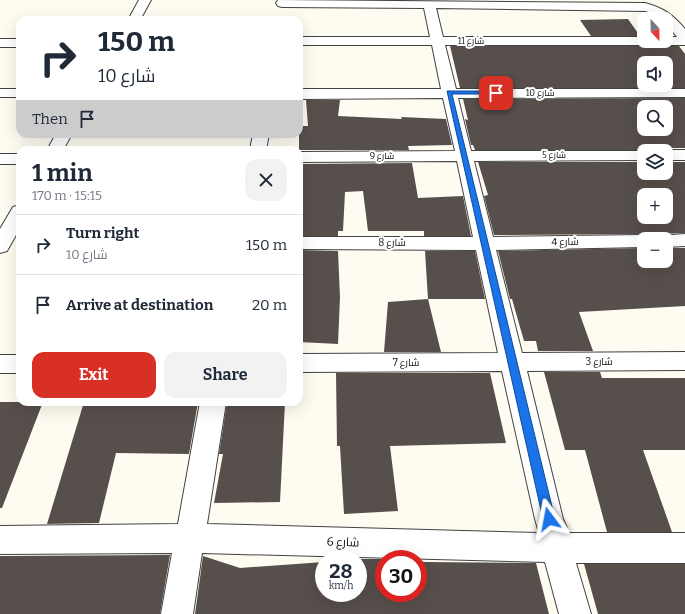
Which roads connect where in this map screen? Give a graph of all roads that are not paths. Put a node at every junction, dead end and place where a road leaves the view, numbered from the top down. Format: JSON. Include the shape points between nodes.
{"nodes":[{"id":1,"x":145,"y":0,"type":"edge"},
{"id":2,"x":429,"y":5,"type":"junction"},
{"id":3,"x":282,"y":6,"type":"edge"},
{"id":4,"x":136,"y":16,"type":"edge"},
{"id":5,"x":437,"y":40,"type":"junction"},
{"id":6,"x":673,"y":40,"type":"edge"},
{"id":7,"x":685,"y":40,"type":"edge"},
{"id":8,"x":303,"y":41,"type":"edge"},
{"id":9,"x":637,"y":41,"type":"edge"},
{"id":10,"x":11,"y":43,"type":"edge"},
{"id":11,"x":0,"y":57,"type":"edge"},
{"id":12,"x":685,"y":92,"type":"edge"},
{"id":13,"x":0,"y":93,"type":"edge"},
{"id":14,"x":16,"y":93,"type":"edge"},
{"id":15,"x":449,"y":93,"type":"junction"},
{"id":16,"x":303,"y":94,"type":"edge"},
{"id":17,"x":637,"y":155,"type":"edge"},
{"id":18,"x":673,"y":155,"type":"edge"},
{"id":19,"x":685,"y":155,"type":"edge"},
{"id":20,"x":464,"y":156,"type":"junction"},
{"id":21,"x":303,"y":157,"type":"edge"},
{"id":22,"x":0,"y":159,"type":"edge"},
{"id":23,"x":16,"y":159,"type":"edge"},
{"id":24,"x":16,"y":220,"type":"edge"},
{"id":25,"x":673,"y":240,"type":"edge"},
{"id":26,"x":685,"y":240,"type":"edge"},
{"id":27,"x":637,"y":241,"type":"edge"},
{"id":28,"x":303,"y":242,"type":"edge"},
{"id":29,"x":5,"y":244,"type":"edge"},
{"id":30,"x":485,"y":244,"type":"junction"},
{"id":31,"x":685,"y":361,"type":"edge"},
{"id":32,"x":513,"y":362,"type":"junction"},
{"id":33,"x":303,"y":363,"type":"edge"},
{"id":34,"x":0,"y":364,"type":"edge"},
{"id":35,"x":16,"y":364,"type":"edge"},
{"id":36,"x":212,"y":406,"type":"edge"},
{"id":37,"x":191,"y":538,"type":"junction"},
{"id":38,"x":0,"y":540,"type":"edge"},
{"id":39,"x":559,"y":548,"type":"junction"},
{"id":40,"x":685,"y":548,"type":"edge"},
{"id":41,"x":177,"y":614,"type":"edge"},
{"id":42,"x":574,"y":614,"type":"edge"}],
"edges":[{"from":1,"to":4,"type":"street"},
{"from":2,"to":3,"type":"street"},
{"from":2,"to":5,"type":"street"},
{"from":2,"to":7,"type":"street","via":[[645,7],[664,13]]},
{"from":5,"to":8,"type":"street","name":"شارع 11"},
{"from":5,"to":9,"type":"street","name":"شارع 11"},
{"from":5,"to":15,"type":"street"},
{"from":6,"to":7,"type":"street"},
{"from":10,"to":11,"type":"street"},
{"from":12,"to":15,"type":"street","name":"شارع 10"},
{"from":13,"to":14,"type":"street"},
{"from":15,"to":16,"type":"street","name":"شارع 10"},
{"from":15,"to":20,"type":"street"},
{"from":17,"to":20,"type":"street","name":"شارع 5"},
{"from":18,"to":19,"type":"street"},
{"from":20,"to":21,"type":"street","name":"شارع 9"},
{"from":20,"to":30,"type":"street"},
{"from":22,"to":23,"type":"street"},
{"from":24,"to":29,"type":"street"},
{"from":25,"to":26,"type":"street"},
{"from":27,"to":30,"type":"street","name":"شارع 4"},
{"from":28,"to":30,"type":"street","name":"شارع 8"},
{"from":30,"to":32,"type":"street"},
{"from":31,"to":32,"type":"street","name":"شارع 3"},
{"from":32,"to":33,"type":"street","name":"شارع 7"},
{"from":32,"to":39,"type":"street","via":[[549,519]]},
{"from":34,"to":35,"type":"street"},
{"from":36,"to":37,"type":"street"},
{"from":37,"to":38,"type":"street","name":"شارع 6"},
{"from":37,"to":39,"type":"street","name":"شارع 6"},
{"from":37,"to":41,"type":"street"},
{"from":39,"to":40,"type":"street","name":"شارع 6"},
{"from":39,"to":42,"type":"street"}]}
